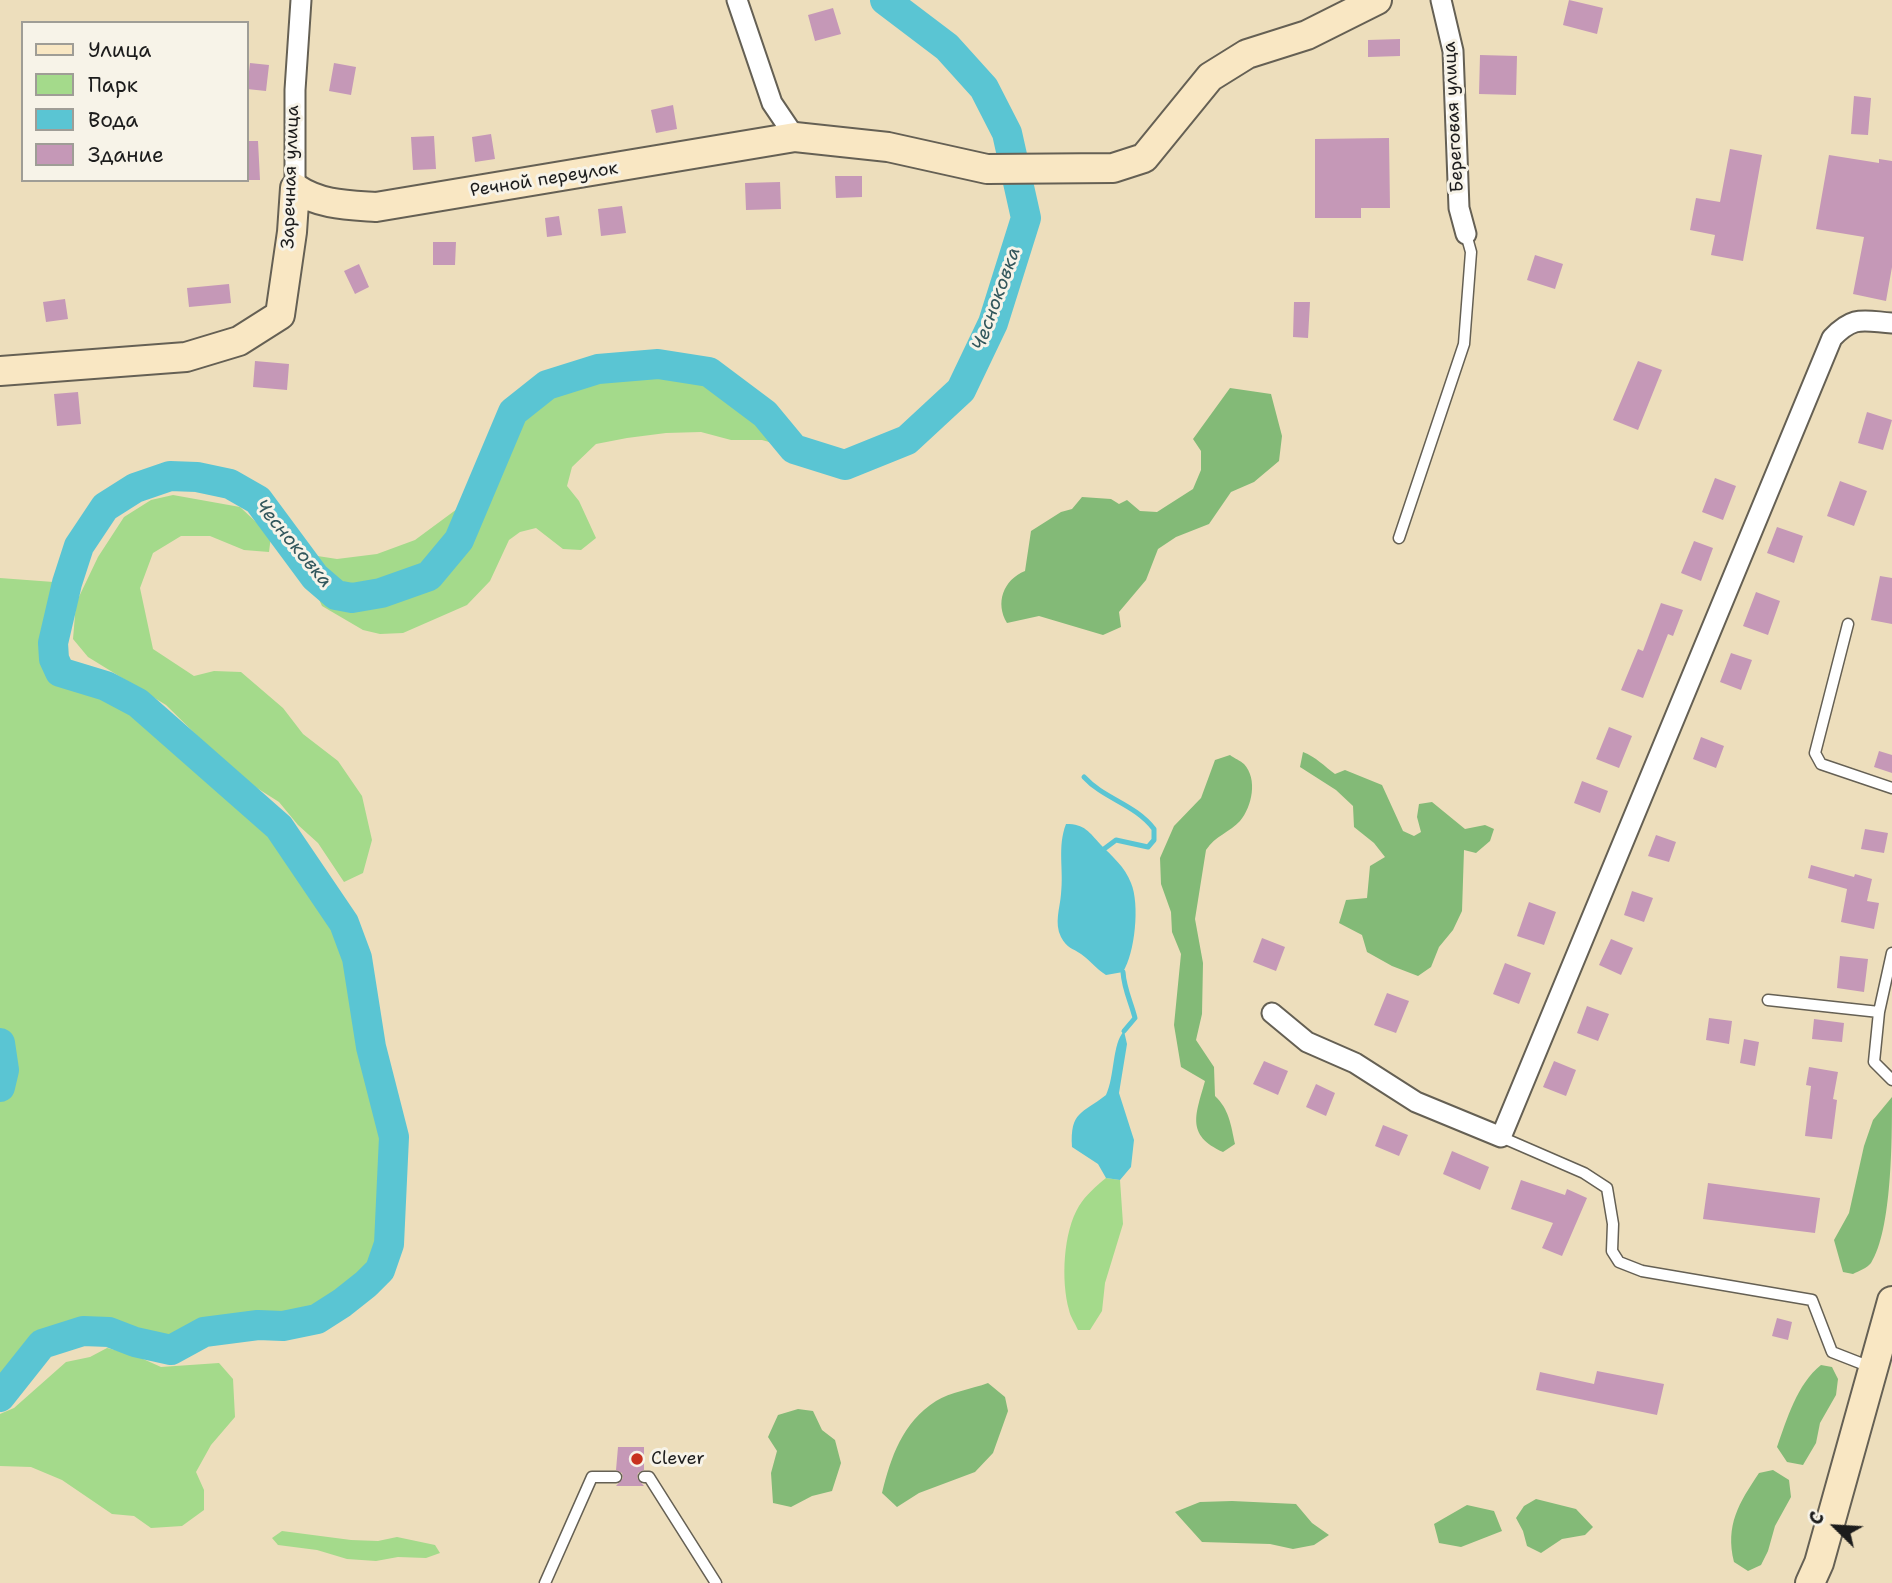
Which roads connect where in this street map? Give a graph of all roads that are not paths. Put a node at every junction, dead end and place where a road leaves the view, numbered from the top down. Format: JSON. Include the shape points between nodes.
{"nodes":[{"id":1,"x":301,"y":0,"type":"edge"},
{"id":2,"x":737,"y":0,"type":"edge"},
{"id":3,"x":1377,"y":0,"type":"edge"},
{"id":4,"x":1441,"y":0,"type":"edge"},
{"id":5,"x":795,"y":137,"type":"junction"},
{"id":6,"x":295,"y":188,"type":"junction"},
{"id":7,"x":1466,"y":234,"type":"joint"},
{"id":8,"x":1892,"y":323,"type":"edge"},
{"id":9,"x":0,"y":371,"type":"edge"},
{"id":10,"x":1399,"y":538,"type":"dead end"},
{"id":11,"x":1848,"y":624,"type":"dead end"},
{"id":12,"x":1892,"y":788,"type":"edge"},
{"id":13,"x":1892,"y":953,"type":"edge"},
{"id":14,"x":1768,"y":1000,"type":"dead end"},
{"id":15,"x":1272,"y":1013,"type":"dead end"},
{"id":16,"x":1879,"y":1013,"type":"junction"},
{"id":17,"x":1892,"y":1080,"type":"edge"},
{"id":18,"x":1501,"y":1137,"type":"junction"},
{"id":19,"x":1892,"y":1301,"type":"edge"},
{"id":20,"x":1873,"y":1368,"type":"junction"},
{"id":21,"x":616,"y":1477,"type":"dead end"},
{"id":22,"x":644,"y":1477,"type":"dead end"},
{"id":23,"x":1816,"y":1577,"type":"edge"},
{"id":24,"x":545,"y":1583,"type":"edge"},
{"id":25,"x":716,"y":1583,"type":"edge"}],
"edges":[{"from":1,"to":6,"type":"street","name":"Заречная улица"},
{"from":2,"to":5,"type":"street","via":[[772,103]]},
{"from":3,"to":5,"type":"street","name":"Речной переулок","via":[[1307,35],[1247,54],[1210,77],[1144,158],[1113,168],[987,169],[888,147]]},
{"from":4,"to":7,"type":"street","name":"Береговая улица","via":[[1453,51],[1459,208]]},
{"from":5,"to":6,"type":"street","name":"Речной переулок","via":[[376,207],[331,204]]},
{"from":6,"to":9,"type":"street","name":"Заречная улица","via":[[280,315],[239,341],[186,357]]},
{"from":7,"to":10,"type":"lane","via":[[1471,252],[1464,344]]},
{"from":8,"to":18,"type":"street","via":[[1857,320],[1832,338]]},
{"from":11,"to":12,"type":"lane","via":[[1815,753],[1821,764]]},
{"from":13,"to":16,"type":"lane"},
{"from":14,"to":16,"type":"lane"},
{"from":15,"to":18,"type":"street","via":[[1307,1042],[1355,1063],[1416,1102]]},
{"from":16,"to":17,"type":"lane","via":[[1874,1062]]},
{"from":18,"to":20,"type":"lane","via":[[1584,1173],[1607,1188],[1612,1251],[1619,1262],[1642,1271],[1812,1300],[1832,1352]]},
{"from":19,"to":20,"type":"street"},
{"from":20,"to":23,"type":"street"},
{"from":21,"to":24,"type":"lane","via":[[592,1477]]},
{"from":22,"to":25,"type":"lane","via":[[649,1477]]}]}
